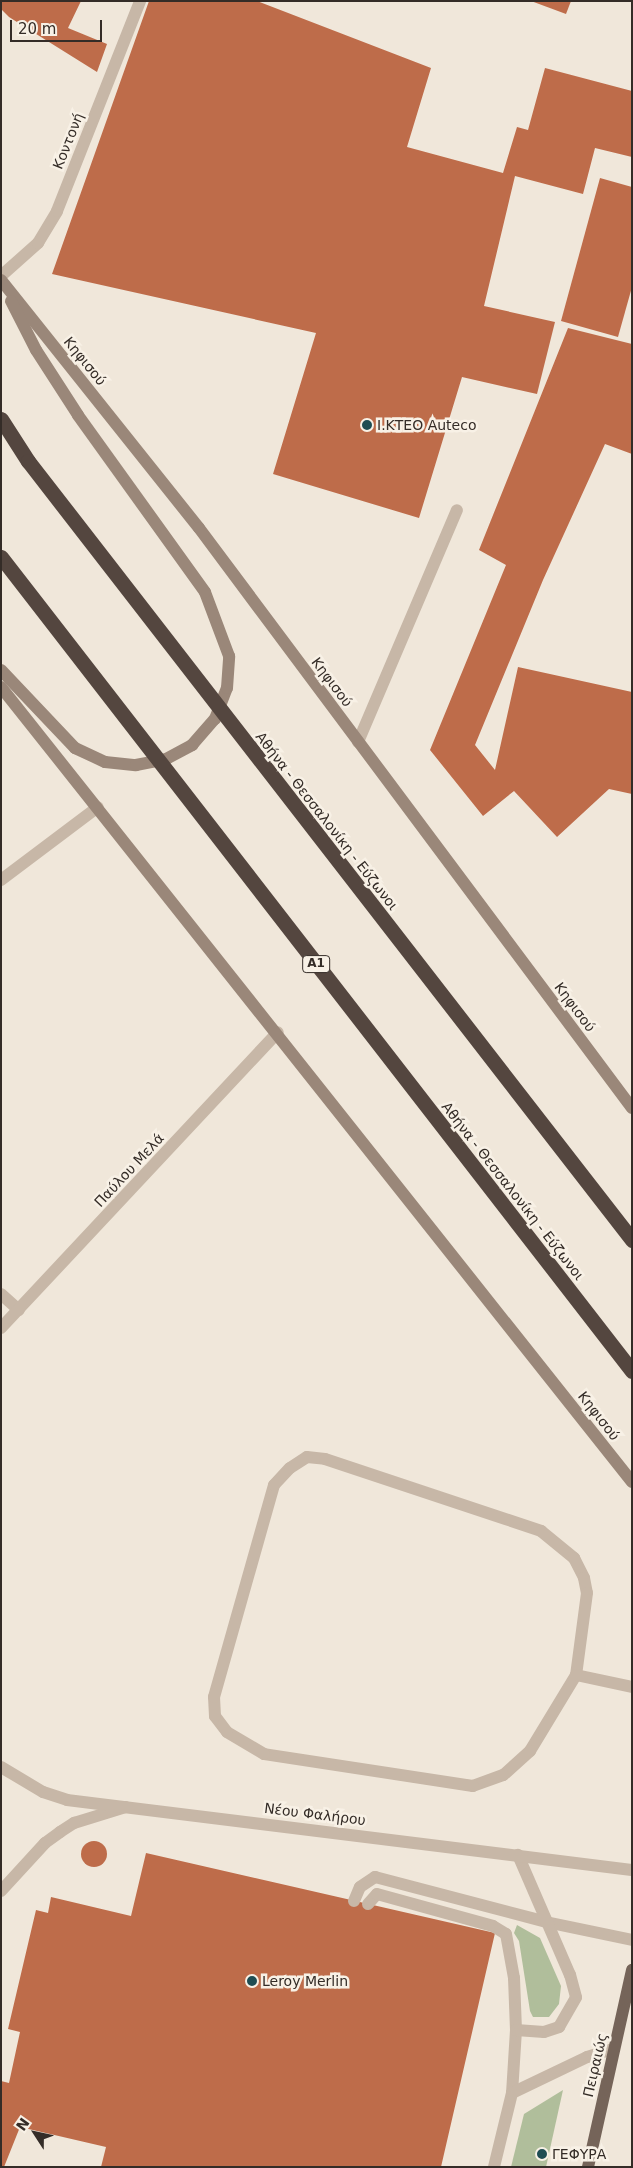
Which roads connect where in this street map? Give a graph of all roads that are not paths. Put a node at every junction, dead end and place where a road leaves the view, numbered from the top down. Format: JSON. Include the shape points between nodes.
{"nodes":[{"id":1,"x":140,"y":1,"type":"edge"},
{"id":2,"x":1,"y":276,"type":"edge"},
{"id":3,"x":1,"y":281,"type":"edge"},
{"id":4,"x":1,"y":419,"type":"edge"},
{"id":5,"x":457,"y":510,"type":"dead end"},
{"id":6,"x":1,"y":556,"type":"edge"},
{"id":7,"x":1,"y":670,"type":"edge"},
{"id":8,"x":1,"y":687,"type":"edge"},
{"id":9,"x":358,"y":742,"type":"junction"},
{"id":10,"x":98,"y":807,"type":"junction"},
{"id":11,"x":1,"y":880,"type":"edge"},
{"id":12,"x":278,"y":1032,"type":"junction"},
{"id":13,"x":632,"y":1108,"type":"edge"},
{"id":14,"x":632,"y":1240,"type":"edge"},
{"id":15,"x":1,"y":1294,"type":"edge"},
{"id":16,"x":19,"y":1310,"type":"junction"},
{"id":17,"x":1,"y":1328,"type":"edge"},
{"id":18,"x":632,"y":1371,"type":"edge"},
{"id":19,"x":632,"y":1482,"type":"edge"},
{"id":20,"x":576,"y":1675,"type":"junction"},
{"id":21,"x":632,"y":1686,"type":"edge"},
{"id":22,"x":1,"y":1767,"type":"edge"},
{"id":23,"x":126,"y":1808,"type":"junction"},
{"id":24,"x":518,"y":1855,"type":"junction"},
{"id":25,"x":632,"y":1870,"type":"edge"},
{"id":26,"x":1,"y":1891,"type":"edge"},
{"id":27,"x":354,"y":1901,"type":"dead end"},
{"id":28,"x":368,"y":1904,"type":"dead end"},
{"id":29,"x":546,"y":1922,"type":"junction"},
{"id":30,"x":632,"y":1940,"type":"edge"},
{"id":31,"x":632,"y":1970,"type":"edge"},
{"id":32,"x":516,"y":2030,"type":"junction"},
{"id":33,"x":614,"y":2049,"type":"junction"},
{"id":34,"x":512,"y":2093,"type":"junction"},
{"id":35,"x":494,"y":2167,"type":"edge"},
{"id":36,"x":588,"y":2167,"type":"edge"}],
"edges":[{"from":1,"to":2,"type":"street","name":"Κοντονή","via":[[57,211],[38,243]]},
{"from":3,"to":7,"type":"main road","via":[[36,350],[78,415],[205,592],[229,656],[227,688],[215,719],[192,745],[166,759],[136,765],[105,762],[75,748]]},
{"from":3,"to":9,"type":"main road","name":"Κηφισού","via":[[199,528]]},
{"from":4,"to":14,"type":"highway","name":"Αθήνα - Θεσσαλονίκη - Εύζωνοι","via":[[34,469]]},
{"from":5,"to":9,"type":"street"},
{"from":6,"to":18,"type":"highway","name":"Αθήνα - Θεσσαλονίκη - Εύζωνοι","number":"Α1"},
{"from":8,"to":10,"type":"main road","name":"Κηφισού"},
{"from":9,"to":13,"type":"main road","name":"Κηφισού"},
{"from":10,"to":11,"type":"street"},
{"from":10,"to":12,"type":"main road","name":"Κηφισού"},
{"from":12,"to":16,"type":"street","name":"Παύλου Μελά"},
{"from":12,"to":19,"type":"main road","name":"Κηφισού"},
{"from":15,"to":16,"type":"street"},
{"from":16,"to":17,"type":"street","name":"Παύλου Μελά"},
{"from":20,"to":20,"type":"street","via":[[587,1593],[574,1558],[558,1542],[541,1531],[325,1458],[307,1457],[290,1468],[274,1485],[214,1697],[215,1716],[227,1732],[264,1754],[473,1786],[503,1775],[530,1752]]},
{"from":20,"to":21,"type":"street"},
{"from":22,"to":23,"type":"street","name":"Νέου Φαλήρου","via":[[43,1792],[67,1800]]},
{"from":23,"to":24,"type":"street","name":"Νέου Φαλήρου"},
{"from":23,"to":26,"type":"street","via":[[74,1823],[60,1832],[44,1843]]},
{"from":24,"to":25,"type":"street","name":"Νέου Φαλήρου"},
{"from":24,"to":29,"type":"street"},
{"from":27,"to":29,"type":"street","via":[[360,1886],[375,1877]]},
{"from":28,"to":32,"type":"street","via":[[377,1894],[493,1926],[506,1934],[514,1978]]},
{"from":29,"to":30,"type":"street"},
{"from":29,"to":32,"type":"street","via":[[570,1975],[576,1997],[559,2027],[544,2032]]},
{"from":31,"to":33,"type":"main road","name":"Πειραιώς"},
{"from":32,"to":34,"type":"street"},
{"from":33,"to":34,"type":"street","via":[[587,2057]]},
{"from":33,"to":36,"type":"main road","name":"Πειραιώς"},
{"from":34,"to":35,"type":"street"}]}
